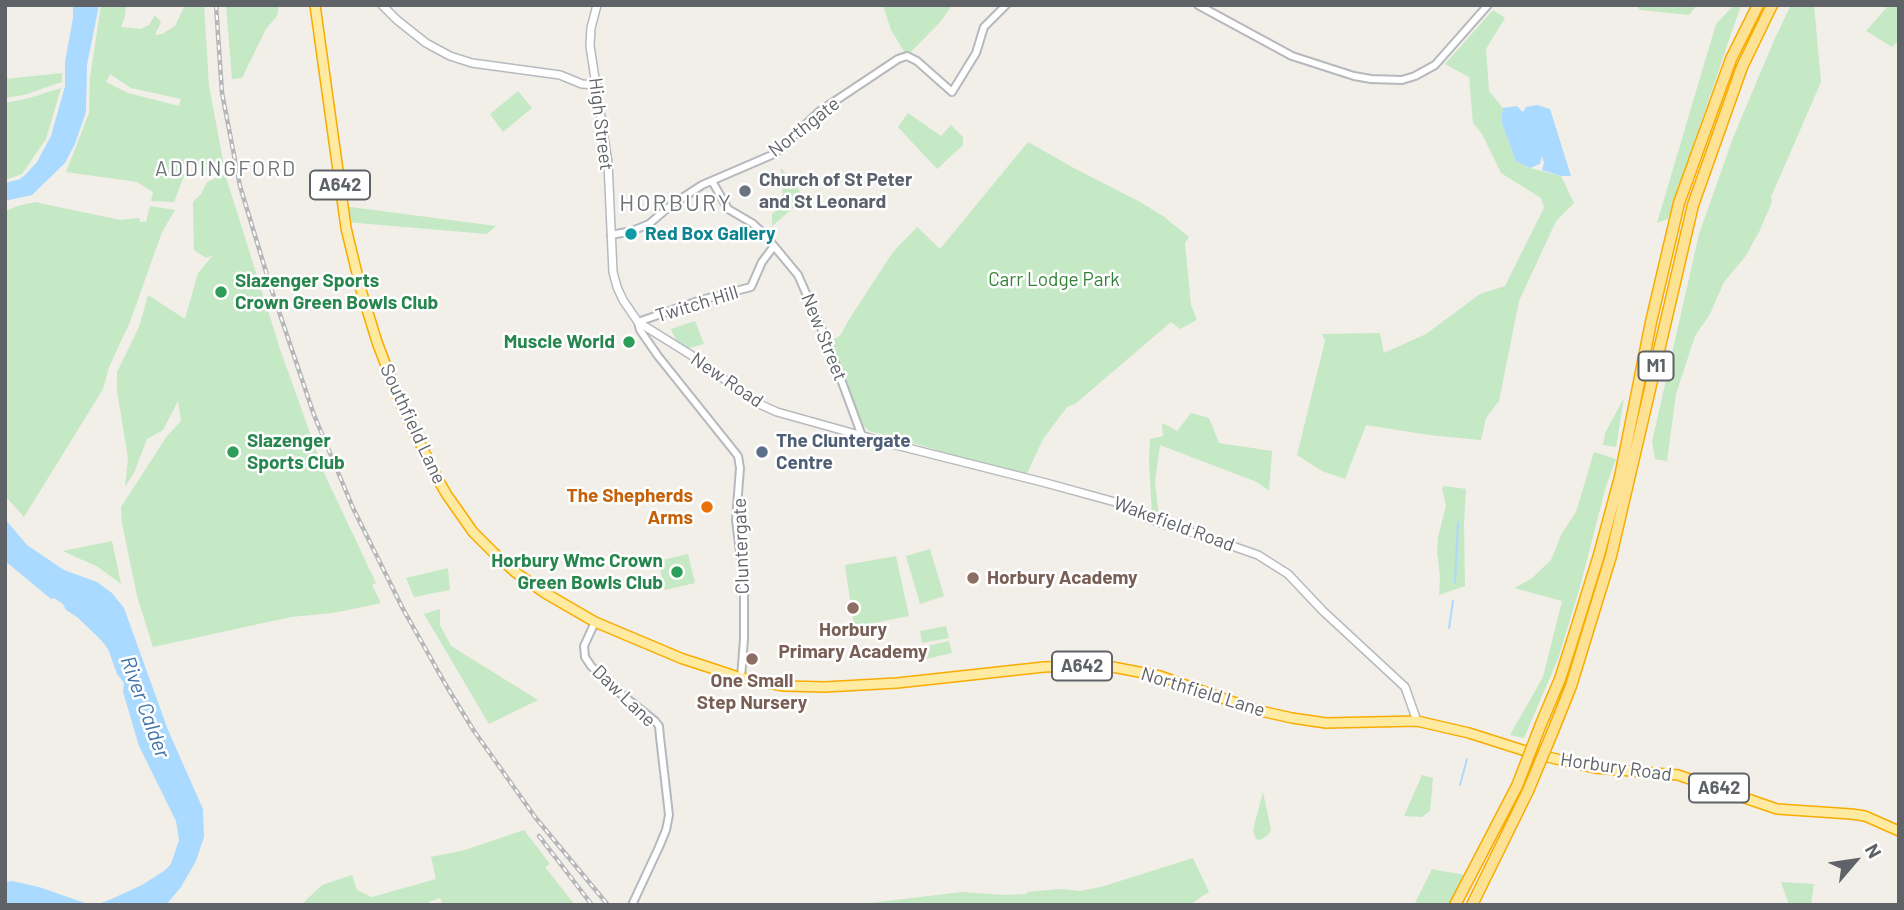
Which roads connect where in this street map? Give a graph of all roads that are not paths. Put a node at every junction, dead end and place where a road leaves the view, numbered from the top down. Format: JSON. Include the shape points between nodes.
{"nodes":[{"id":1,"x":315,"y":5,"type":"edge"},
{"id":2,"x":382,"y":5,"type":"edge"},
{"id":3,"x":597,"y":5,"type":"edge"},
{"id":4,"x":1006,"y":5,"type":"edge"},
{"id":5,"x":1198,"y":5,"type":"edge"},
{"id":6,"x":1489,"y":5,"type":"edge"},
{"id":7,"x":1758,"y":5,"type":"edge"},
{"id":8,"x":1772,"y":5,"type":"edge"},
{"id":9,"x":597,"y":85,"type":"junction"},
{"id":10,"x":712,"y":181,"type":"junction"},
{"id":11,"x":611,"y":235,"type":"junction"},
{"id":12,"x":774,"y":246,"type":"junction"},
{"id":13,"x":638,"y":322,"type":"junction"},
{"id":14,"x":862,"y":436,"type":"junction"},
{"id":15,"x":595,"y":622,"type":"junction"},
{"id":16,"x":741,"y":678,"type":"junction"},
{"id":17,"x":1417,"y":721,"type":"junction"},
{"id":18,"x":1535,"y":754,"type":"joint"},
{"id":19,"x":1899,"y":831,"type":"edge"},
{"id":20,"x":632,"y":905,"type":"edge"},
{"id":21,"x":1455,"y":905,"type":"edge"},
{"id":22,"x":1472,"y":905,"type":"edge"}],
"edges":[{"from":1,"to":15,"type":"highway","name":"Southfield Lane","number":"A642","via":[[349,239],[376,342],[399,400],[441,485],[473,531],[516,572]]},
{"from":2,"to":9,"type":"main road","via":[[431,46],[450,55]]},
{"from":3,"to":9,"type":"main road","name":"High Street","via":[[590,46]]},
{"from":4,"to":10,"type":"street","name":"Northgate","via":[[984,27],[976,53],[952,92],[917,61],[907,56],[898,59],[820,111],[774,154]]},
{"from":5,"to":6,"type":"street","via":[[1292,56],[1354,76],[1402,80],[1435,65]]},
{"from":7,"to":21,"type":"highway","number":"M1","bridge":true,"via":[[1731,59],[1679,203],[1620,477],[1560,679],[1517,786]]},
{"from":8,"to":22,"type":"highway","number":"M1","bridge":true,"via":[[1742,67],[1693,205],[1611,556],[1570,686],[1528,791]]},
{"from":9,"to":11,"type":"main road","name":"High Street","via":[[608,163]]},
{"from":10,"to":11,"type":"street","name":"Northgate","via":[[670,205],[649,224]]},
{"from":10,"to":12,"type":"street","name":"New Street","via":[[728,209],[752,223]]},
{"from":11,"to":13,"type":"main road","name":"High Street","via":[[617,287]]},
{"from":12,"to":13,"type":"street","name":"Twitch Hill","via":[[751,287]]},
{"from":12,"to":14,"type":"street","name":"New Street","via":[[799,275]]},
{"from":13,"to":14,"type":"main road","name":"New Road","via":[[757,403]]},
{"from":13,"to":16,"type":"street","name":"Cluntergate","via":[[659,357],[738,456],[736,520],[744,584]]},
{"from":14,"to":17,"type":"main road","name":"Wakefield Road","via":[[1115,502],[1163,524],[1258,555],[1288,574],[1405,687]]},
{"from":15,"to":16,"type":"highway","name":"Southfield Lane","number":"A642"},
{"from":15,"to":20,"type":"street","name":"Daw Lane","via":[[584,646],[585,657],[659,726],[669,815]]},
{"from":16,"to":17,"type":"highway","name":"Northfield Lane","number":"A642","via":[[784,686],[841,687],[1044,667],[1101,666],[1160,676],[1292,718],[1326,723]]},
{"from":17,"to":18,"type":"highway","name":"Northfield Lane","number":"A642"},
{"from":18,"to":19,"type":"highway","name":"Horbury Road","number":"A642","via":[[1595,768],[1678,775],[1777,809],[1851,814]]}]}
